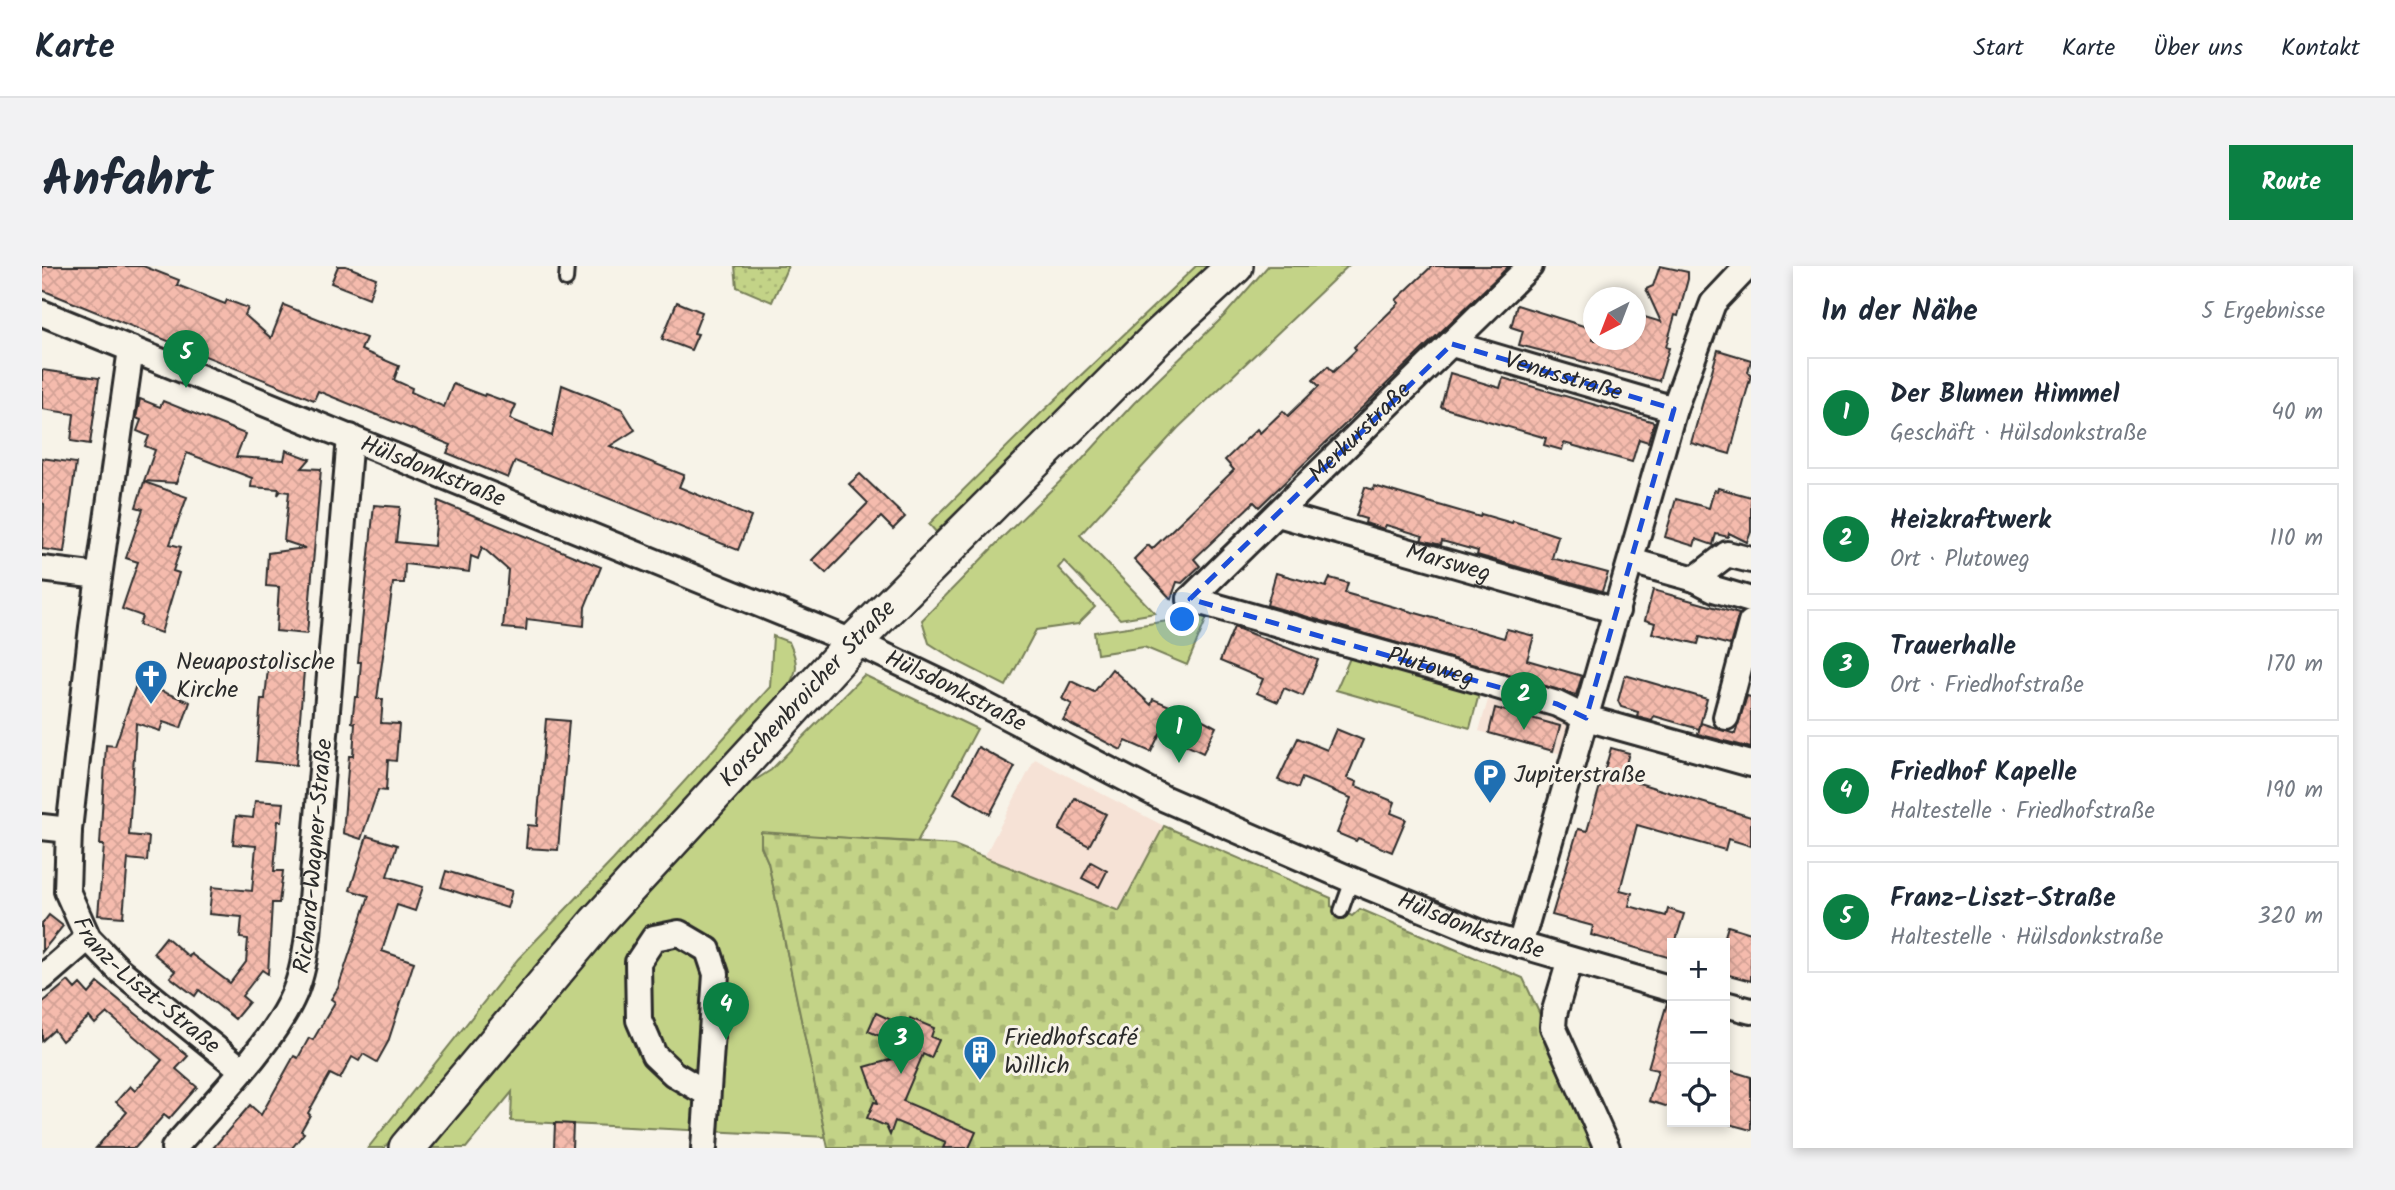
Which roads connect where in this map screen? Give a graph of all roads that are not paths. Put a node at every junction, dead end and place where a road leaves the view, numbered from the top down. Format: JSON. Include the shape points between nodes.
{"nodes":[{"id":1,"x":567,"y":266,"type":"edge"},
{"id":2,"x":1235,"y":266,"type":"edge"},
{"id":3,"x":1530,"y":266,"type":"edge"},
{"id":4,"x":1748,"y":266,"type":"edge"},
{"id":5,"x":566,"y":280,"type":"dead end"},
{"id":6,"x":42,"y":313,"type":"edge"},
{"id":7,"x":1452,"y":344,"type":"junction"},
{"id":8,"x":131,"y":349,"type":"junction"},
{"id":9,"x":1674,"y":409,"type":"junction"},
{"id":10,"x":350,"y":438,"type":"junction"},
{"id":11,"x":1278,"y":514,"type":"junction"},
{"id":12,"x":1751,"y":560,"type":"edge"},
{"id":13,"x":1630,"y":561,"type":"junction"},
{"id":14,"x":42,"y":569,"type":"edge"},
{"id":15,"x":99,"y":576,"type":"junction"},
{"id":16,"x":1695,"y":579,"type":"junction"},
{"id":17,"x":1190,"y":599,"type":"joint"},
{"id":18,"x":1751,"y":600,"type":"edge"},
{"id":19,"x":1617,"y":611,"type":"junction"},
{"id":20,"x":1751,"y":624,"type":"edge"},
{"id":21,"x":854,"y":642,"type":"junction"},
{"id":22,"x":1726,"y":717,"type":"dead end"},
{"id":23,"x":1586,"y":718,"type":"junction"},
{"id":24,"x":1751,"y":764,"type":"edge"},
{"id":25,"x":42,"y":827,"type":"edge"},
{"id":26,"x":69,"y":830,"type":"junction"},
{"id":27,"x":1352,"y":880,"type":"junction"},
{"id":28,"x":1341,"y":911,"type":"dead end"},
{"id":29,"x":88,"y":938,"type":"junction"},
{"id":30,"x":1520,"y":945,"type":"junction"},
{"id":31,"x":1570,"y":960,"type":"junction"},
{"id":32,"x":42,"y":978,"type":"edge"},
{"id":33,"x":1667,"y":988,"type":"edge"},
{"id":34,"x":1730,"y":1005,"type":"edge"},
{"id":35,"x":1751,"y":1011,"type":"edge"},
{"id":36,"x":242,"y":1069,"type":"junction"},
{"id":37,"x":706,"y":1093,"type":"junction"},
{"id":38,"x":174,"y":1148,"type":"edge"},
{"id":39,"x":407,"y":1148,"type":"edge"},
{"id":40,"x":704,"y":1148,"type":"edge"},
{"id":41,"x":1607,"y":1148,"type":"edge"}],
"edges":[{"from":1,"to":5,"type":"lane"},
{"from":2,"to":21,"type":"main road","name":"Korschenbroicher Straße","via":[[1157,338]]},
{"from":3,"to":7,"type":"street","name":"Merkurstraße"},
{"from":4,"to":9,"type":"street","via":[[1713,303]]},
{"from":6,"to":8,"type":"street","name":"Hülsdonkstraße"},
{"from":7,"to":9,"type":"street","name":"Venusstraße"},
{"from":7,"to":11,"type":"street","name":"Merkurstraße"},
{"from":8,"to":10,"type":"street","name":"Hülsdonkstraße"},
{"from":8,"to":15,"type":"street","name":"Franz-Liszt-Straße"},
{"from":9,"to":13,"type":"street"},
{"from":10,"to":21,"type":"street","name":"Hülsdonkstraße"},
{"from":10,"to":36,"type":"street","name":"Richard-Wagner-Straße","via":[[305,959],[285,1012]]},
{"from":11,"to":17,"type":"street","name":"Merkurstraße"},
{"from":11,"to":19,"type":"street","name":"Marsweg"},
{"from":12,"to":16,"type":"street","via":[[1727,554]]},
{"from":13,"to":16,"type":"street"},
{"from":13,"to":19,"type":"street"},
{"from":14,"to":15,"type":"street"},
{"from":15,"to":26,"type":"street","name":"Franz-Liszt-Straße"},
{"from":16,"to":18,"type":"street"},
{"from":17,"to":23,"type":"street","name":"Plutoweg","via":[[1534,697]]},
{"from":19,"to":23,"type":"street"},
{"from":20,"to":22,"type":"street"},
{"from":21,"to":27,"type":"street","name":"Hülsdonkstraße","via":[[1151,792]]},
{"from":21,"to":39,"type":"main road","name":"Korschenbroicher Straße","via":[[596,923]]},
{"from":23,"to":24,"type":"street","name":"Plutoweg"},
{"from":23,"to":30,"type":"street"},
{"from":25,"to":26,"type":"street"},
{"from":26,"to":29,"type":"street","name":"Franz-Liszt-Straße","via":[[67,891]]},
{"from":27,"to":28,"type":"lane"},
{"from":27,"to":30,"type":"street","name":"Hülsdonkstraße"},
{"from":29,"to":32,"type":"street"},
{"from":29,"to":36,"type":"street","name":"Franz-Liszt-Straße","via":[[119,970]]},
{"from":30,"to":31,"type":"street","name":"Hülsdonkstraße"},
{"from":31,"to":33,"type":"street","name":"Hülsdonkstraße"},
{"from":31,"to":41,"type":"street","via":[[1553,1027]]},
{"from":34,"to":35,"type":"street"},
{"from":36,"to":38,"type":"street","name":"Richard-Wagner-Straße"},
{"from":37,"to":37,"type":"street","via":[[716,974],[708,950],[679,933],[654,938],[638,962],[639,1020],[654,1055],[674,1074]]},
{"from":37,"to":40,"type":"street"}]}
